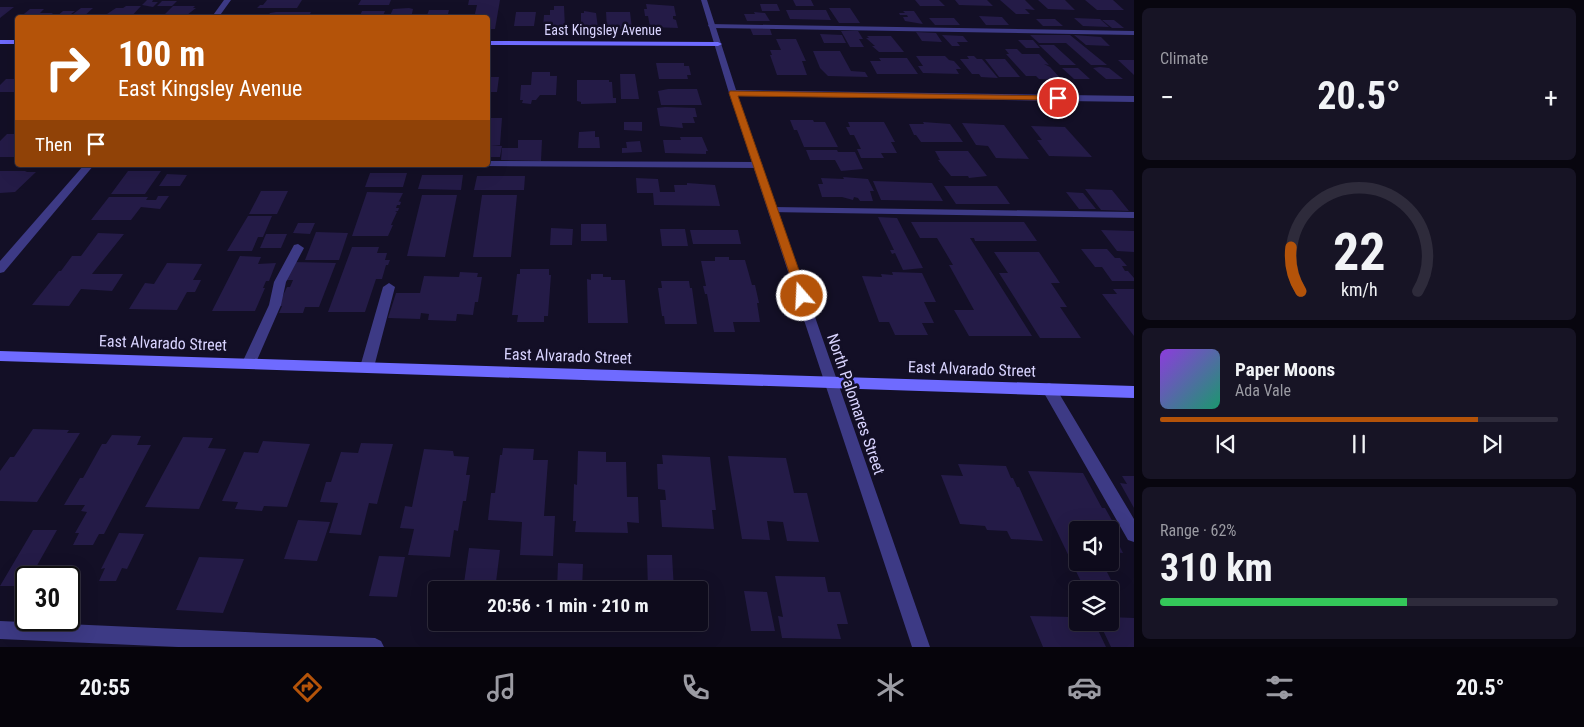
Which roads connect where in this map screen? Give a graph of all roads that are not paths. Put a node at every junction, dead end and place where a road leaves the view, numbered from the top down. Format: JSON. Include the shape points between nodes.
{"nodes":[{"id":1,"x":228,"y":0,"type":"edge"},
{"id":2,"x":704,"y":0,"type":"edge"},
{"id":3,"x":216,"y":15,"type":"edge"},
{"id":4,"x":712,"y":26,"type":"junction"},
{"id":5,"x":1134,"y":32,"type":"edge"},
{"id":6,"x":0,"y":42,"type":"edge"},
{"id":7,"x":15,"y":42,"type":"edge"},
{"id":8,"x":490,"y":43,"type":"edge"},
{"id":9,"x":718,"y":44,"type":"junction"},
{"id":10,"x":733,"y":93,"type":"junction"},
{"id":11,"x":1134,"y":99,"type":"edge"},
{"id":12,"x":490,"y":164,"type":"edge"},
{"id":13,"x":758,"y":165,"type":"junction"},
{"id":14,"x":87,"y":167,"type":"edge"},
{"id":15,"x":773,"y":210,"type":"junction"},
{"id":16,"x":1134,"y":215,"type":"edge"},
{"id":17,"x":298,"y":248,"type":"dead end"},
{"id":18,"x":0,"y":269,"type":"edge"},
{"id":19,"x":389,"y":287,"type":"dead end"},
{"id":20,"x":0,"y":356,"type":"edge"},
{"id":21,"x":249,"y":364,"type":"junction"},
{"id":22,"x":367,"y":367,"type":"junction"},
{"id":23,"x":832,"y":382,"type":"junction"},
{"id":24,"x":1049,"y":389,"type":"junction"},
{"id":25,"x":1134,"y":392,"type":"edge"},
{"id":26,"x":1134,"y":534,"type":"edge"},
{"id":27,"x":0,"y":630,"type":"edge"},
{"id":28,"x":375,"y":647,"type":"edge"},
{"id":29,"x":921,"y":647,"type":"edge"}],
"edges":[{"from":1,"to":3,"type":"street"},
{"from":2,"to":4,"type":"street","name":"North Palomares Street"},
{"from":4,"to":5,"type":"street"},
{"from":4,"to":9,"type":"street","name":"North Palomares Street"},
{"from":6,"to":7,"type":"street"},
{"from":8,"to":9,"type":"street","name":"East Kingsley Avenue"},
{"from":9,"to":10,"type":"street","name":"North Palomares Street"},
{"from":10,"to":11,"type":"street"},
{"from":10,"to":13,"type":"street","name":"North Palomares Street"},
{"from":12,"to":13,"type":"street"},
{"from":13,"to":15,"type":"street","name":"North Palomares Street"},
{"from":14,"to":18,"type":"street"},
{"from":15,"to":16,"type":"street"},
{"from":15,"to":23,"type":"street","name":"North Palomares Street"},
{"from":17,"to":21,"type":"street","via":[[280,282],[275,305]]},
{"from":19,"to":22,"type":"street"},
{"from":20,"to":21,"type":"street","name":"East Alvarado Street"},
{"from":21,"to":22,"type":"street","name":"East Alvarado Street"},
{"from":22,"to":23,"type":"street","name":"East Alvarado Street"},
{"from":23,"to":24,"type":"street","name":"East Alvarado Street"},
{"from":23,"to":29,"type":"street","name":"North Palomares Street"},
{"from":24,"to":25,"type":"street","name":"East Alvarado Street"},
{"from":24,"to":26,"type":"street"},
{"from":27,"to":28,"type":"street"}]}
